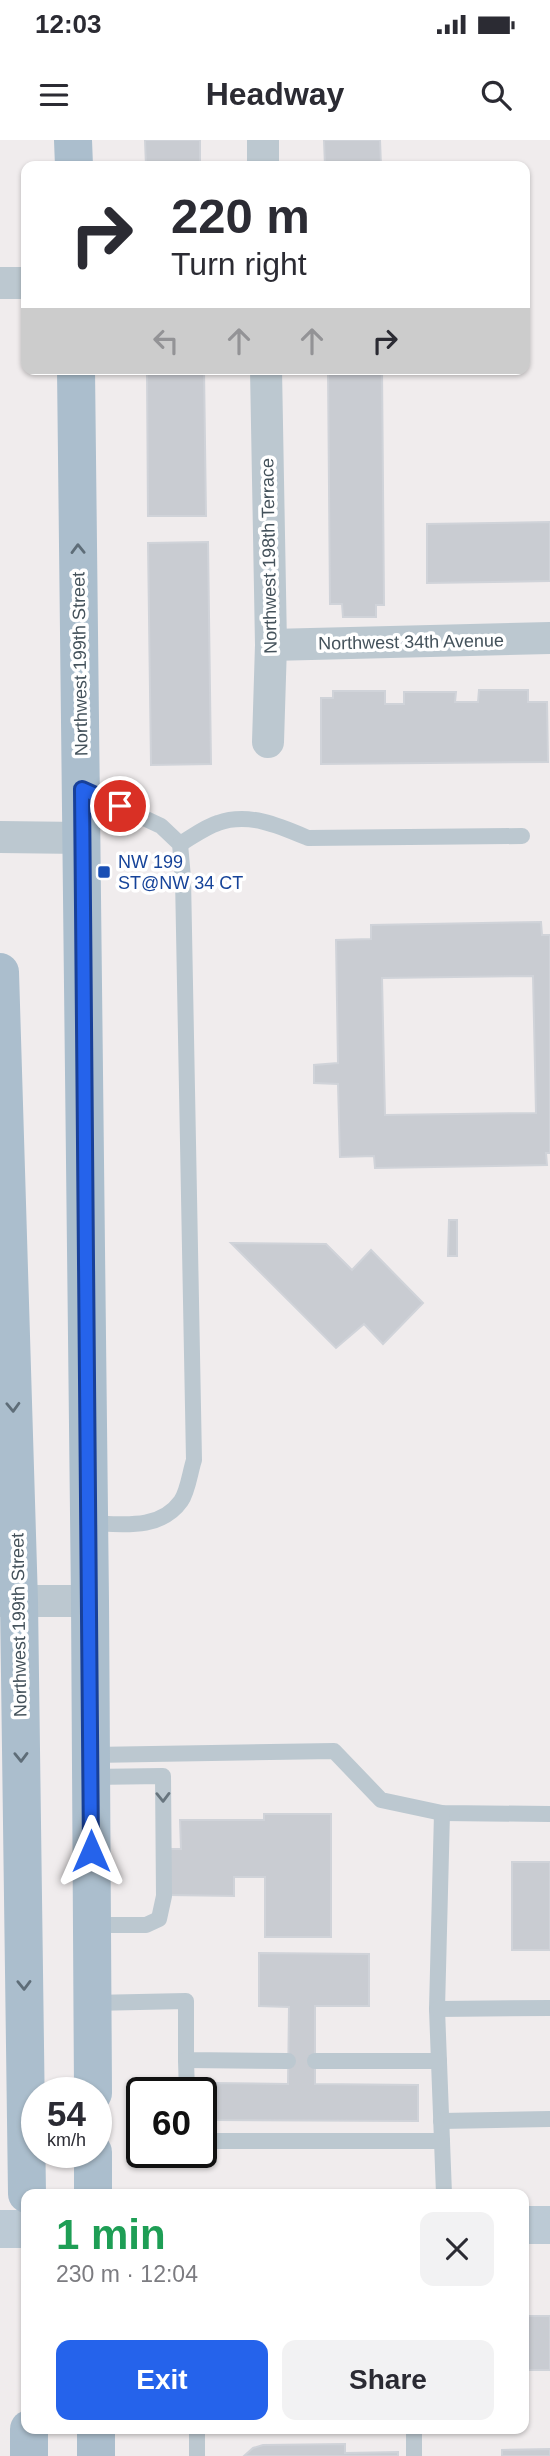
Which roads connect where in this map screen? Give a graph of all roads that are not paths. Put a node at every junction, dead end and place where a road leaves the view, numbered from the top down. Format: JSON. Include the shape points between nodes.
{"nodes":[{"id":1,"x":73,"y":140,"type":"edge"},
{"id":2,"x":263,"y":140,"type":"edge"},
{"id":3,"x":74,"y":161,"type":"edge"},
{"id":4,"x":263,"y":161,"type":"edge"},
{"id":5,"x":0,"y":284,"type":"edge"},
{"id":6,"x":21,"y":284,"type":"edge"},
{"id":7,"x":76,"y":375,"type":"edge"},
{"id":8,"x":266,"y":375,"type":"edge"},
{"id":9,"x":550,"y":638,"type":"edge"},
{"id":10,"x":271,"y":645,"type":"junction"},
{"id":11,"x":268,"y":742,"type":"dead end"},
{"id":12,"x":82,"y":789,"type":"junction"},
{"id":13,"x":522,"y":836,"type":"dead end"},
{"id":14,"x":0,"y":837,"type":"edge"},
{"id":15,"x":82,"y":838,"type":"junction"},
{"id":16,"x":180,"y":844,"type":"junction"},
{"id":17,"x":0,"y":972,"type":"edge"},
{"id":18,"x":89,"y":1523,"type":"junction"},
{"id":19,"x":9,"y":1601,"type":"edge"},
{"id":20,"x":90,"y":1601,"type":"junction"},
{"id":21,"x":91,"y":1766,"type":"junction"},
{"id":22,"x":442,"y":1813,"type":"junction"},
{"id":23,"x":550,"y":1814,"type":"edge"},
{"id":24,"x":92,"y":1925,"type":"junction"},
{"id":25,"x":92,"y":2003,"type":"junction"},
{"id":26,"x":550,"y":2008,"type":"edge"},
{"id":27,"x":438,"y":2009,"type":"junction"},
{"id":28,"x":186,"y":2060,"type":"junction"},
{"id":29,"x":288,"y":2061,"type":"dead end"},
{"id":30,"x":315,"y":2061,"type":"dead end"},
{"id":31,"x":439,"y":2061,"type":"junction"},
{"id":32,"x":93,"y":2077,"type":"edge"},
{"id":33,"x":187,"y":2077,"type":"edge"},
{"id":34,"x":550,"y":2119,"type":"edge"},
{"id":35,"x":441,"y":2121,"type":"junction"},
{"id":36,"x":217,"y":2141,"type":"edge"},
{"id":37,"x":442,"y":2141,"type":"junction"},
{"id":38,"x":93,"y":2168,"type":"edge"},
{"id":39,"x":27,"y":2189,"type":"edge"},
{"id":40,"x":93,"y":2189,"type":"edge"},
{"id":41,"x":443,"y":2189,"type":"edge"},
{"id":42,"x":550,"y":2224,"type":"edge"},
{"id":43,"x":529,"y":2225,"type":"edge"},
{"id":44,"x":0,"y":2229,"type":"edge"},
{"id":45,"x":21,"y":2229,"type":"edge"},
{"id":46,"x":29,"y":2434,"type":"edge"},
{"id":47,"x":96,"y":2434,"type":"edge"},
{"id":48,"x":197,"y":2434,"type":"edge"},
{"id":49,"x":414,"y":2434,"type":"edge"},
{"id":50,"x":29,"y":2456,"type":"edge"},
{"id":51,"x":96,"y":2456,"type":"edge"},
{"id":52,"x":197,"y":2456,"type":"edge"},
{"id":53,"x":414,"y":2456,"type":"edge"}],
"edges":[{"from":1,"to":3,"type":"main road"},
{"from":2,"to":4,"type":"street"},
{"from":5,"to":6,"type":"street"},
{"from":12,"to":7,"type":"main road","name":"Northwest 199th Street","one_way":true},
{"from":8,"to":10,"type":"street","name":"Northwest 198th Terrace"},
{"from":9,"to":10,"type":"street","name":"Northwest 34th Avenue"},
{"from":10,"to":11,"type":"street","name":"Northwest 198th Terrace"},
{"from":12,"to":15,"type":"main road","name":"Northwest 199th Street"},
{"from":12,"to":16,"type":"lane","via":[[161,826]]},
{"from":13,"to":16,"type":"lane","via":[[307,838],[250,819],[219,822]]},
{"from":14,"to":15,"type":"street"},
{"from":15,"to":18,"type":"main road","name":"Northwest 199th Street"},
{"from":16,"to":18,"type":"lane","via":[[194,1460],[182,1500],[167,1516],[148,1524]]},
{"from":17,"to":19,"type":"main road","name":"Northwest 199th Street","one_way":true},
{"from":18,"to":20,"type":"main road","name":"Northwest 199th Street"},
{"from":19,"to":20,"type":"street"},
{"from":19,"to":39,"type":"main road","name":"Northwest 199th Street","one_way":true},
{"from":20,"to":21,"type":"main road","name":"Northwest 199th Street"},
{"from":21,"to":22,"type":"lane","via":[[334,1751],[382,1800]]},
{"from":21,"to":24,"type":"main road","name":"Northwest 199th Street"},
{"from":21,"to":24,"type":"lane","one_way":true,"via":[[163,1776],[164,1896],[159,1919],[146,1925]]},
{"from":22,"to":23,"type":"lane"},
{"from":22,"to":27,"type":"lane"},
{"from":24,"to":25,"type":"main road","name":"Northwest 199th Street"},
{"from":25,"to":28,"type":"lane","via":[[186,2001]]},
{"from":25,"to":32,"type":"main road","name":"Northwest 199th Street"},
{"from":26,"to":27,"type":"lane"},
{"from":27,"to":31,"type":"lane"},
{"from":28,"to":29,"type":"lane"},
{"from":28,"to":33,"type":"lane"},
{"from":30,"to":31,"type":"lane"},
{"from":31,"to":35,"type":"lane"},
{"from":34,"to":35,"type":"lane"},
{"from":35,"to":37,"type":"lane"},
{"from":36,"to":37,"type":"lane"},
{"from":37,"to":41,"type":"lane"},
{"from":38,"to":40,"type":"main road"},
{"from":42,"to":43,"type":"main road"},
{"from":44,"to":45,"type":"main road"},
{"from":46,"to":50,"type":"main road"},
{"from":47,"to":51,"type":"main road"},
{"from":48,"to":52,"type":"lane"},
{"from":49,"to":53,"type":"lane"}]}
